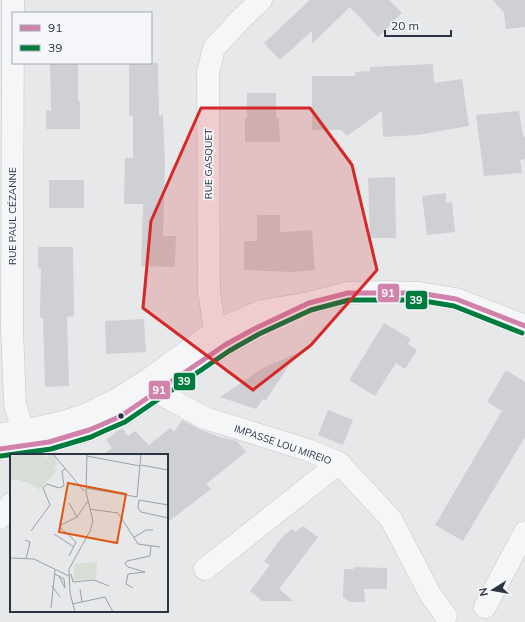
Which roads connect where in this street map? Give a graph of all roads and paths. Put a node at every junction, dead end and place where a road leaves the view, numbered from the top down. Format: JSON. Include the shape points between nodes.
{"nodes":[{"id":1,"x":13,"y":0,"type":"edge"},
{"id":2,"x":261,"y":0,"type":"edge"},
{"id":3,"x":13,"y":12,"type":"edge"},
{"id":4,"x":13,"y":64,"type":"edge"},
{"id":5,"x":525,"y":326,"type":"edge"},
{"id":6,"x":221,"y":337,"type":"junction"},
{"id":7,"x":153,"y":385,"type":"junction"},
{"id":8,"x":10,"y":442,"type":"edge"},
{"id":9,"x":48,"y":449,"type":"edge"},
{"id":10,"x":339,"y":463,"type":"junction"},
{"id":11,"x":10,"y":505,"type":"edge"},
{"id":12,"x":0,"y":518,"type":"edge"},
{"id":13,"x":525,"y":532,"type":"edge"},
{"id":14,"x":205,"y":569,"type":"dead end"},
{"id":15,"x":485,"y":607,"type":"dead end"},
{"id":16,"x":446,"y":616,"type":"dead end"}],
"edges":[{"from":1,"to":3,"type":"street","name":"RUE PAUL CÉZANNE"},
{"from":2,"to":6,"type":"street","name":"RUE GASQUET","via":[[214,48],[208,72],[209,293],[214,323]]},
{"from":4,"to":8,"type":"street","name":"RUE PAUL CÉZANNE","via":[[12,330],[15,404]]},
{"from":5,"to":6,"type":"street","via":[[456,299],[419,293],[348,293],[309,302],[256,328]]},
{"from":6,"to":7,"type":"street"},
{"from":7,"to":8,"type":"street","via":[[85,415]]},
{"from":7,"to":9,"type":"street","via":[[121,416]]},
{"from":7,"to":10,"type":"street","name":"IMPASSE LOU MIREIO","via":[[205,418],[308,450]]},
{"from":8,"to":9,"type":"street"},
{"from":10,"to":14,"type":"street"},
{"from":10,"to":16,"type":"street","name":"IMPASSE LOU MIREIO","via":[[391,519],[430,594]]},
{"from":11,"to":12,"type":"street"},
{"from":13,"to":15,"type":"street"}]}
